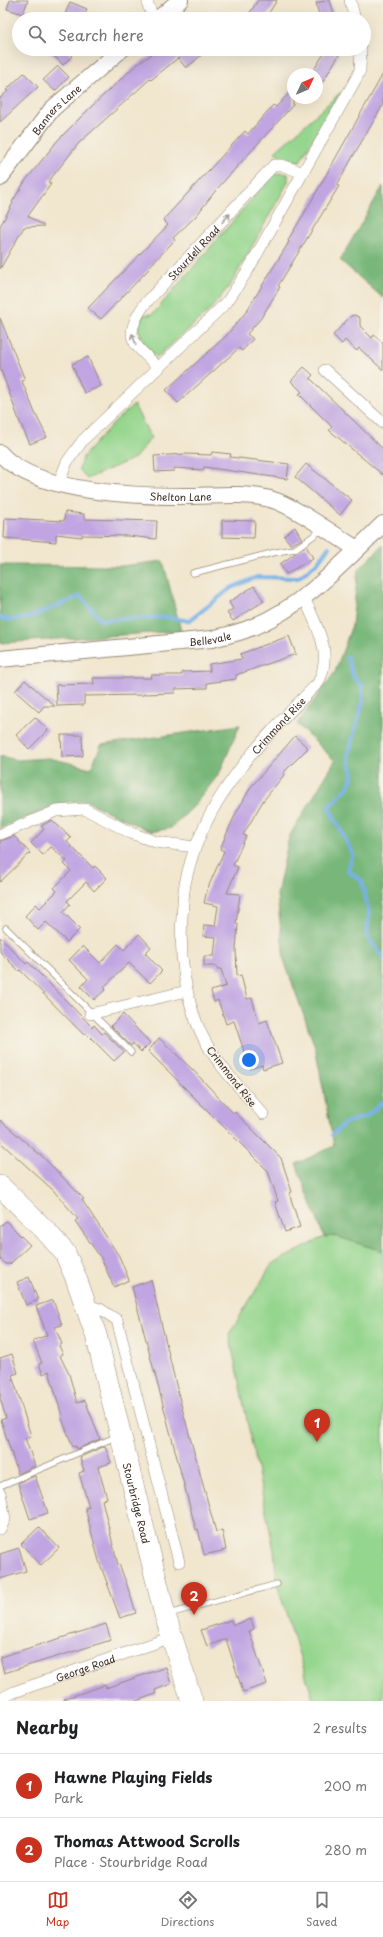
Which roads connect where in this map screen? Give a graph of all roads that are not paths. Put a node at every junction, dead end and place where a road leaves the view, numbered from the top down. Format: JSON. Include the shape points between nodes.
{"nodes":[{"id":1,"x":148,"y":0,"type":"edge"},
{"id":2,"x":180,"y":0,"type":"edge"},
{"id":3,"x":350,"y":0,"type":"edge"},
{"id":4,"x":151,"y":12,"type":"edge"},
{"id":5,"x":166,"y":12,"type":"edge"},
{"id":6,"x":353,"y":12,"type":"edge"},
{"id":7,"x":114,"y":56,"type":"edge"},
{"id":8,"x":361,"y":56,"type":"edge"},
{"id":9,"x":303,"y":173,"type":"junction"},
{"id":10,"x":0,"y":178,"type":"edge"},
{"id":11,"x":159,"y":368,"type":"junction"},
{"id":12,"x":325,"y":370,"type":"dead end"},
{"id":13,"x":383,"y":423,"type":"edge"},
{"id":14,"x":0,"y":453,"type":"edge"},
{"id":15,"x":58,"y":485,"type":"junction"},
{"id":16,"x":383,"y":524,"type":"edge"},
{"id":17,"x":323,"y":528,"type":"junction"},
{"id":18,"x":357,"y":550,"type":"junction"},
{"id":19,"x":193,"y":573,"type":"dead end"},
{"id":20,"x":304,"y":597,"type":"junction"},
{"id":21,"x":0,"y":659,"type":"edge"},
{"id":22,"x":1,"y":834,"type":"edge"},
{"id":23,"x":195,"y":847,"type":"junction"},
{"id":24,"x":6,"y":928,"type":"dead end"},
{"id":25,"x":187,"y":991,"type":"junction"},
{"id":26,"x":90,"y":1014,"type":"junction"},
{"id":27,"x":131,"y":1052,"type":"dead end"},
{"id":28,"x":263,"y":1114,"type":"dead end"},
{"id":29,"x":0,"y":1186,"type":"edge"},
{"id":30,"x":86,"y":1305,"type":"junction"},
{"id":31,"x":122,"y":1435,"type":"junction"},
{"id":32,"x":0,"y":1486,"type":"edge"},
{"id":33,"x":0,"y":1493,"type":"edge"},
{"id":34,"x":0,"y":1529,"type":"edge"},
{"id":35,"x":179,"y":1562,"type":"dead end"},
{"id":36,"x":276,"y":1584,"type":"dead end"},
{"id":37,"x":165,"y":1615,"type":"junction"},
{"id":38,"x":172,"y":1637,"type":"junction"},
{"id":39,"x":0,"y":1699,"type":"edge"},
{"id":40,"x":192,"y":1701,"type":"edge"}],
"edges":[{"from":1,"to":4,"type":"street"},
{"from":2,"to":5,"type":"street"},
{"from":3,"to":6,"type":"street"},
{"from":7,"to":10,"type":"street","name":"Banners Lane","via":[[52,109]]},
{"from":8,"to":9,"type":"street","via":[[357,77]]},
{"from":9,"to":11,"type":"street","via":[[227,302]]},
{"from":11,"to":9,"type":"street","name":"Stourdell Road","one_way":true,"via":[[132,338],[133,320],[144,305],[274,165],[282,165]]},
{"from":11,"to":15,"type":"street","via":[[83,440],[66,462]]},
{"from":12,"to":13,"type":"street"},
{"from":14,"to":15,"type":"street","name":"Shelton Lane","via":[[23,471]]},
{"from":15,"to":17,"type":"street","name":"Shelton Lane","via":[[160,496],[247,495],[284,504]]},
{"from":16,"to":18,"type":"street","name":"Bellevale"},
{"from":17,"to":18,"type":"street","name":"Shelton Lane"},
{"from":17,"to":19,"type":"lane","via":[[295,549]]},
{"from":18,"to":20,"type":"street","name":"Bellevale"},
{"from":20,"to":21,"type":"street","name":"Bellevale","via":[[288,609],[252,627],[212,639]]},
{"from":20,"to":23,"type":"street","name":"Crimmond Rise","via":[[323,642],[326,659],[323,673],[318,682],[257,746],[232,778],[205,821]]},
{"from":22,"to":23,"type":"street","via":[[56,811],[85,809],[131,834],[156,842]]},
{"from":23,"to":25,"type":"street","name":"Crimmond Rise","via":[[185,884],[181,928],[180,949]]},
{"from":24,"to":26,"type":"lane"},
{"from":25,"to":26,"type":"street"},
{"from":25,"to":28,"type":"street","name":"Crimmond Rise","via":[[201,1033],[212,1052]]},
{"from":26,"to":27,"type":"lane"},
{"from":29,"to":30,"type":"highway","name":"Stourbridge Road","via":[[45,1230],[64,1253]]},
{"from":30,"to":31,"type":"highway","name":"Stourbridge Road"},
{"from":30,"to":35,"type":"street","via":[[100,1309],[117,1320]]},
{"from":31,"to":32,"type":"lane"},
{"from":31,"to":37,"type":"highway","name":"Stourbridge Road"},
{"from":33,"to":34,"type":"street","via":[[5,1519]]},
{"from":36,"to":37,"type":"lane"},
{"from":37,"to":38,"type":"highway","name":"Stourbridge Road"},
{"from":38,"to":39,"type":"street","name":"George Road"},
{"from":38,"to":40,"type":"highway","name":"Stourbridge Road"}]}
